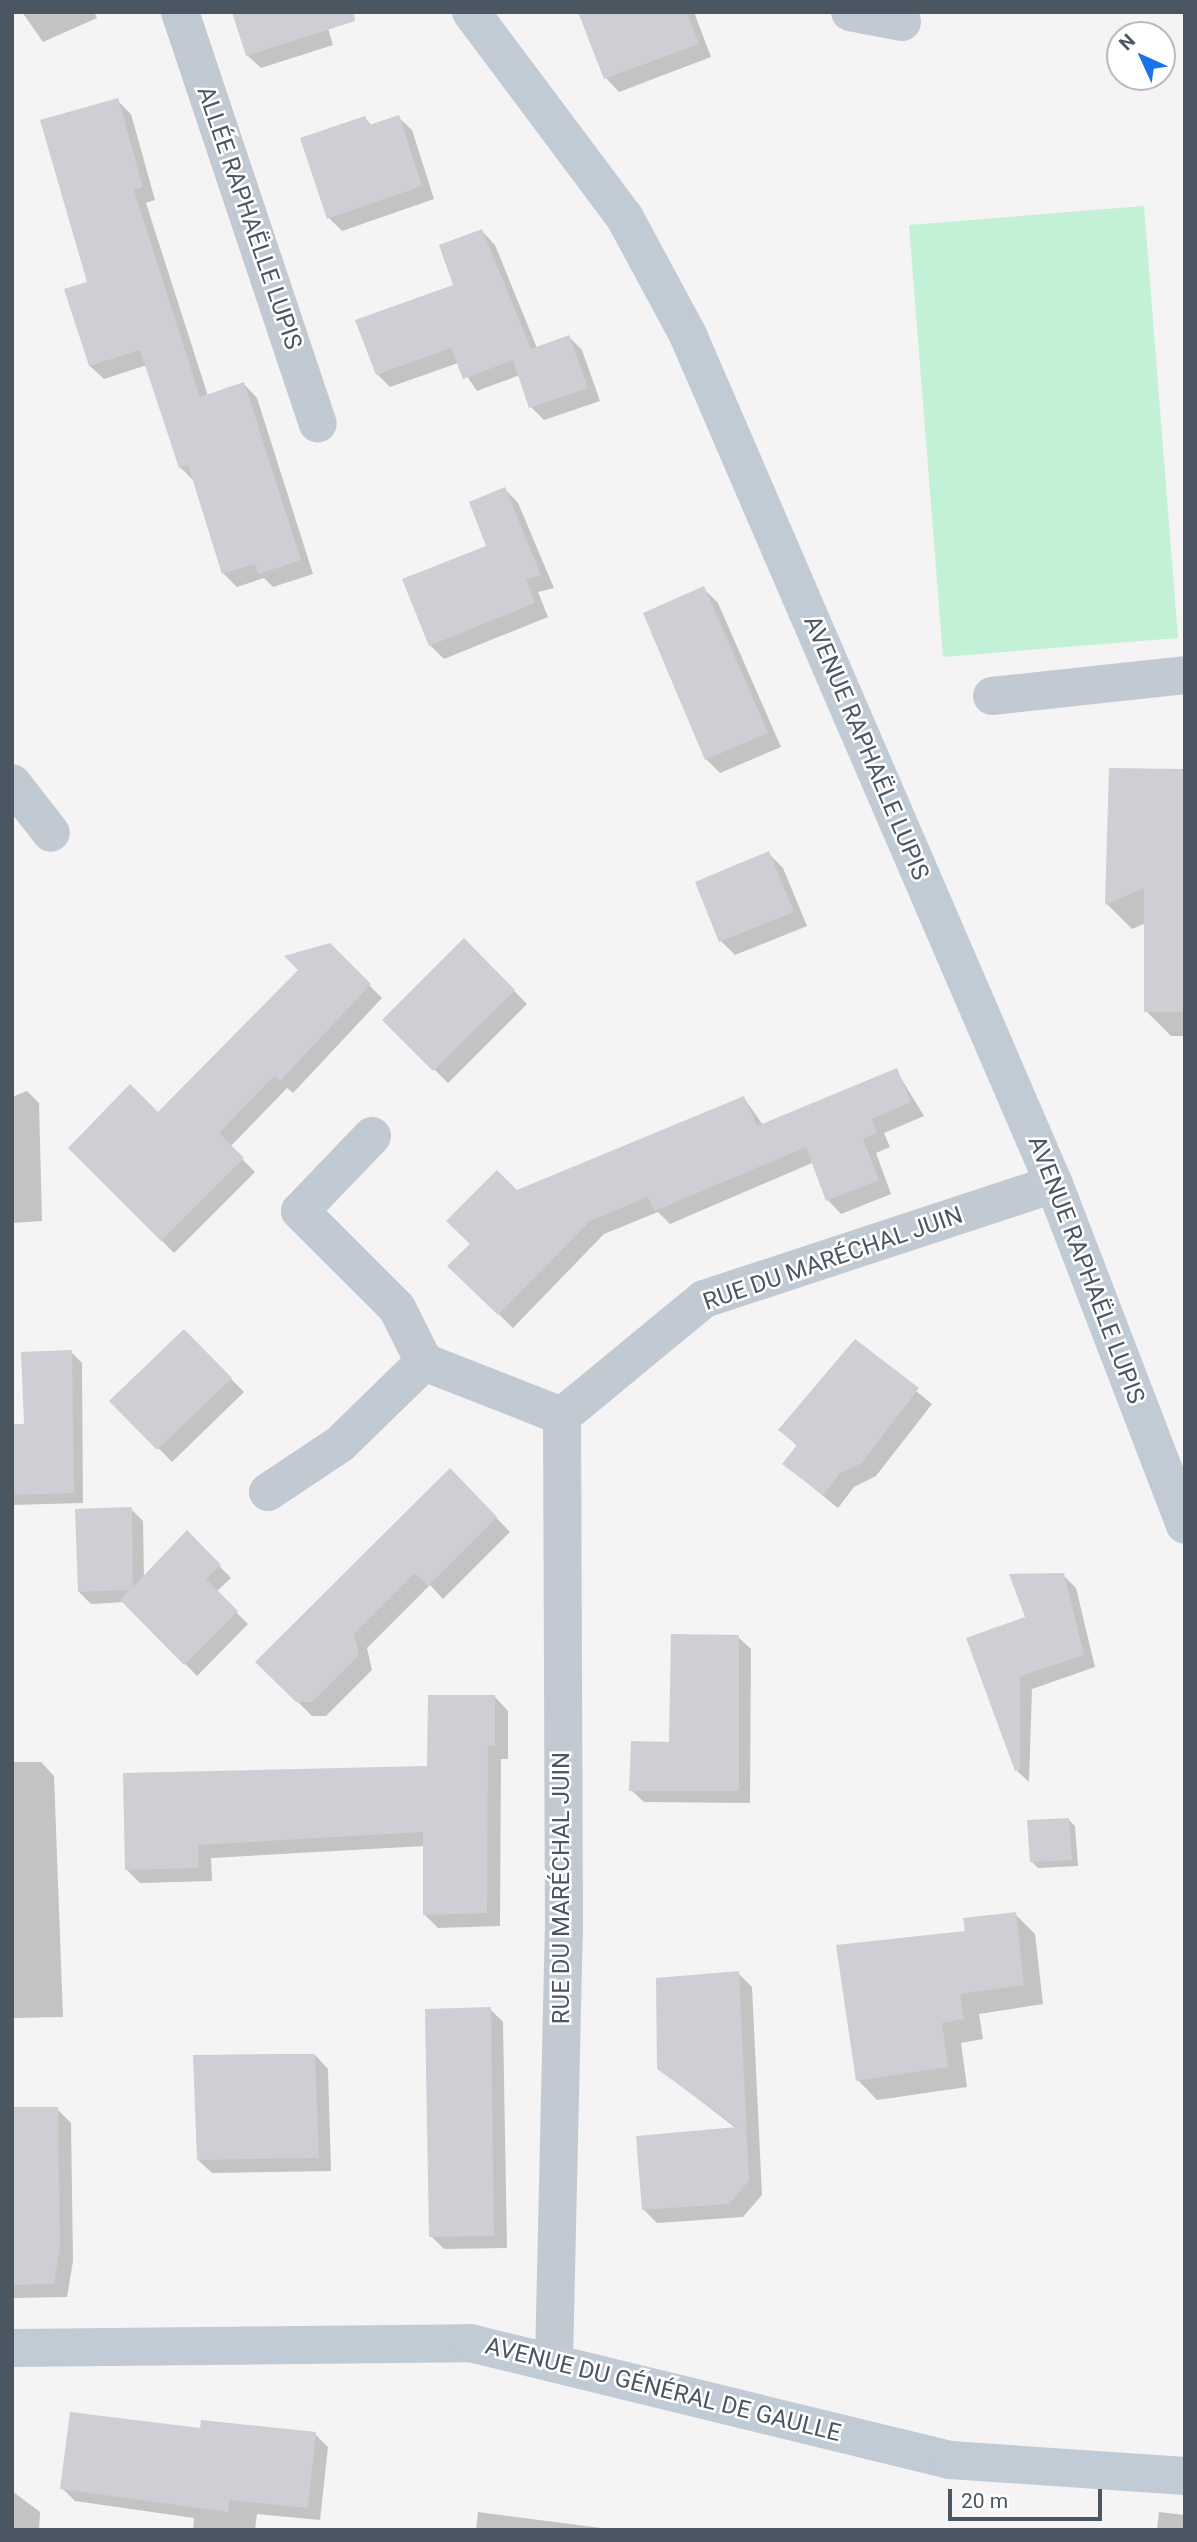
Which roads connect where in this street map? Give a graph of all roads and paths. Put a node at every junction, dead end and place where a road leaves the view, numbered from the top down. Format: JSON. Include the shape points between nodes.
{"nodes":[{"id":1,"x":180,"y":12,"type":"edge"},
{"id":2,"x":471,"y":12,"type":"edge"},
{"id":3,"x":850,"y":12,"type":"edge"},
{"id":4,"x":902,"y":22,"type":"dead end"},
{"id":5,"x":318,"y":424,"type":"dead end"},
{"id":6,"x":1185,"y":676,"type":"edge"},
{"id":7,"x":992,"y":696,"type":"dead end"},
{"id":8,"x":12,"y":783,"type":"edge"},
{"id":9,"x":51,"y":832,"type":"dead end"},
{"id":10,"x":372,"y":1136,"type":"dead end"},
{"id":11,"x":1054,"y":1184,"type":"junction"},
{"id":12,"x":424,"y":1362,"type":"junction"},
{"id":13,"x":562,"y":1416,"type":"junction"},
{"id":14,"x":268,"y":1492,"type":"dead end"},
{"id":15,"x":1185,"y":1525,"type":"edge"},
{"id":16,"x":12,"y":2348,"type":"edge"},
{"id":17,"x":554,"y":2361,"type":"junction"},
{"id":18,"x":1185,"y":2476,"type":"edge"}],
"edges":[{"from":1,"to":5,"type":"street","name":"ALLÉE RAPHAËLLE LUPIS"},
{"from":2,"to":11,"type":"street","name":"AVENUE RAPHAËLE LUPIS","via":[[625,218],[688,335]]},
{"from":3,"to":4,"type":"street"},
{"from":6,"to":7,"type":"street"},
{"from":8,"to":9,"type":"street"},
{"from":10,"to":12,"type":"street","via":[[300,1211],[397,1308]]},
{"from":11,"to":13,"type":"street","name":"RUE DU MARÉCHAL JUIN","via":[[704,1299]]},
{"from":11,"to":15,"type":"street","name":"AVENUE RAPHAËLE LUPIS"},
{"from":12,"to":13,"type":"street"},
{"from":12,"to":14,"type":"street","via":[[340,1444]]},
{"from":13,"to":17,"type":"street","name":"RUE DU MARÉCHAL JUIN","via":[[564,1933]]},
{"from":16,"to":17,"type":"street","name":"AVENUE DU GÉNÉRAL DE GAULLE","via":[[470,2343]]},
{"from":17,"to":18,"type":"street","name":"AVENUE DU GÉNÉRAL DE GAULLE","via":[[950,2460]]}]}
